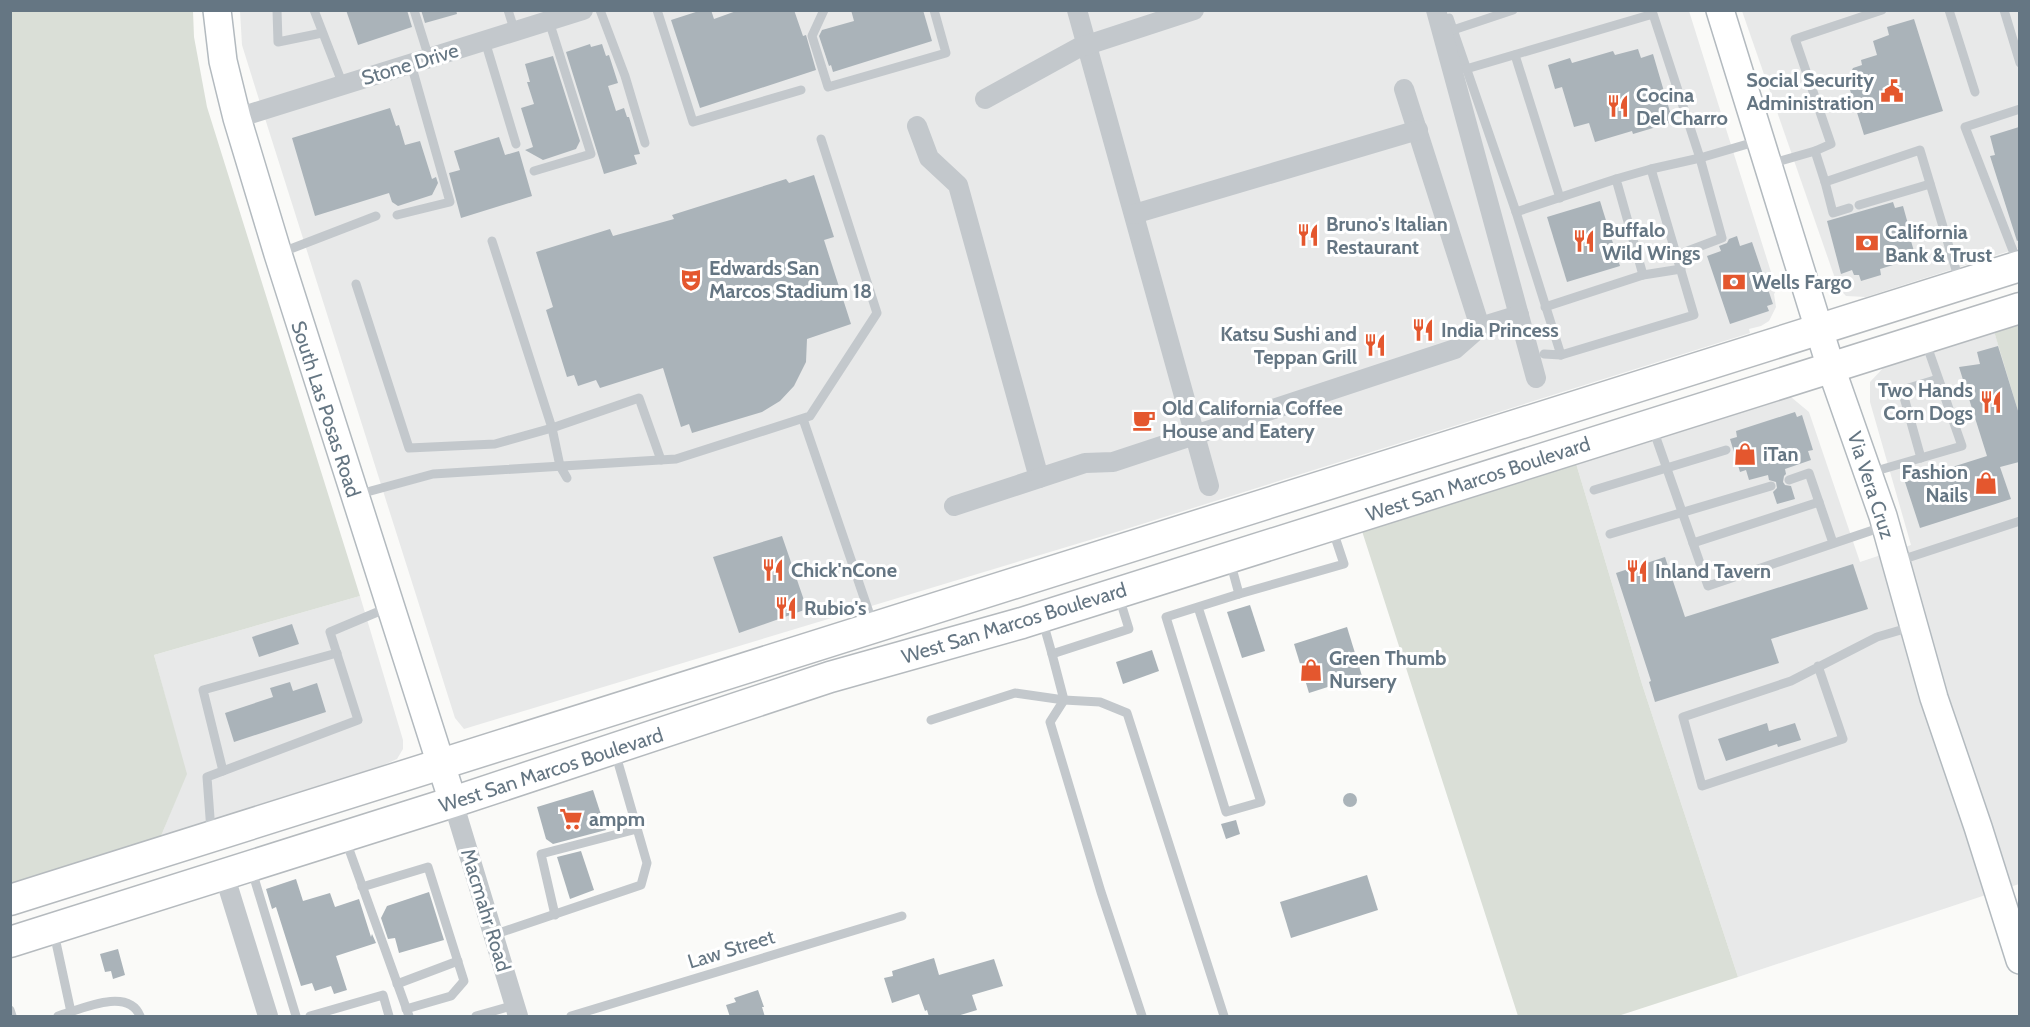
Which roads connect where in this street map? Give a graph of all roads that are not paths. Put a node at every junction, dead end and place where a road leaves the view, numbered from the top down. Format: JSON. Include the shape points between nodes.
{"nodes":[{"id":1,"x":217,"y":10,"type":"edge"},
{"id":2,"x":277,"y":10,"type":"edge"},
{"id":3,"x":314,"y":10,"type":"edge"},
{"id":4,"x":414,"y":10,"type":"edge"},
{"id":5,"x":508,"y":10,"type":"edge"},
{"id":6,"x":583,"y":10,"type":"edge"},
{"id":7,"x":600,"y":10,"type":"edge"},
{"id":8,"x":657,"y":10,"type":"edge"},
{"id":9,"x":824,"y":10,"type":"edge"},
{"id":10,"x":934,"y":10,"type":"edge"},
{"id":11,"x":1077,"y":10,"type":"edge"},
{"id":12,"x":1513,"y":10,"type":"edge"},
{"id":13,"x":1882,"y":10,"type":"edge"},
{"id":14,"x":1949,"y":10,"type":"edge"},
{"id":15,"x":2004,"y":10,"type":"edge"},
{"id":16,"x":1187,"y":11,"type":"edge"},
{"id":17,"x":1723,"y":11,"type":"edge"},
{"id":18,"x":1860,"y":14,"type":"edge"},
{"id":19,"x":549,"y":21,"type":"junction"},
{"id":20,"x":1442,"y":21,"type":"edge"},
{"id":21,"x":515,"y":32,"type":"junction"},
{"id":22,"x":322,"y":33,"type":"junction"},
{"id":23,"x":485,"y":41,"type":"junction"},
{"id":24,"x":1087,"y":45,"type":"junction"},
{"id":25,"x":1515,"y":55,"type":"junction"},
{"id":26,"x":420,"y":61,"type":"junction"},
{"id":27,"x":2019,"y":63,"type":"edge"},
{"id":28,"x":1466,"y":69,"type":"junction"},
{"id":29,"x":343,"y":85,"type":"junction"},
{"id":30,"x":1404,"y":89,"type":"dead end"},
{"id":31,"x":801,"y":90,"type":"dead end"},
{"id":32,"x":1974,"y":92,"type":"dead end"},
{"id":33,"x":985,"y":99,"type":"dead end"},
{"id":34,"x":2019,"y":109,"type":"edge"},
{"id":35,"x":237,"y":118,"type":"junction"},
{"id":36,"x":917,"y":126,"type":"dead end"},
{"id":37,"x":1418,"y":130,"type":"junction"},
{"id":38,"x":821,"y":139,"type":"dead end"},
{"id":39,"x":645,"y":143,"type":"dead end"},
{"id":40,"x":516,"y":144,"type":"dead end"},
{"id":41,"x":1815,"y":150,"type":"junction"},
{"id":42,"x":1763,"y":152,"type":"junction"},
{"id":43,"x":1700,"y":158,"type":"junction"},
{"id":44,"x":1651,"y":169,"type":"junction"},
{"id":45,"x":534,"y":171,"type":"dead end"},
{"id":46,"x":1616,"y":179,"type":"junction"},
{"id":47,"x":1825,"y":182,"type":"junction"},
{"id":48,"x":1930,"y":184,"type":"junction"},
{"id":49,"x":1560,"y":198,"type":"junction"},
{"id":50,"x":1859,"y":205,"type":"dead end"},
{"id":51,"x":1849,"y":208,"type":"dead end"},
{"id":52,"x":1516,"y":212,"type":"junction"},
{"id":53,"x":1134,"y":214,"type":"junction"},
{"id":54,"x":397,"y":215,"type":"dead end"},
{"id":55,"x":376,"y":216,"type":"dead end"},
{"id":56,"x":492,"y":242,"type":"dead end"},
{"id":57,"x":278,"y":254,"type":"junction"},
{"id":58,"x":1677,"y":255,"type":"junction"},
{"id":59,"x":2019,"y":266,"type":"edge"},
{"id":60,"x":1681,"y":269,"type":"junction"},
{"id":61,"x":1643,"y":275,"type":"junction"},
{"id":62,"x":356,"y":284,"type":"dead end"},
{"id":63,"x":1961,"y":285,"type":"junction"},
{"id":64,"x":1545,"y":307,"type":"junction"},
{"id":65,"x":2019,"y":308,"type":"edge"},
{"id":66,"x":1519,"y":315,"type":"junction"},
{"id":67,"x":1480,"y":327,"type":"junction"},
{"id":68,"x":1818,"y":330,"type":"junction"},
{"id":69,"x":1924,"y":338,"type":"junction"},
{"id":70,"x":1544,"y":354,"type":"dead end"},
{"id":71,"x":1561,"y":355,"type":"junction"},
{"id":72,"x":1830,"y":368,"type":"junction"},
{"id":73,"x":1536,"y":378,"type":"dead end"},
{"id":74,"x":1938,"y":379,"type":"junction"},
{"id":75,"x":803,"y":419,"type":"junction"},
{"id":76,"x":1652,"y":424,"type":"junction"},
{"id":77,"x":552,"y":428,"type":"junction"},
{"id":78,"x":1195,"y":435,"type":"junction"},
{"id":79,"x":1726,"y":450,"type":"dead end"},
{"id":80,"x":1921,"y":458,"type":"junction"},
{"id":81,"x":661,"y":460,"type":"junction"},
{"id":82,"x":615,"y":463,"type":"junction"},
{"id":83,"x":560,"y":466,"type":"junction"},
{"id":84,"x":514,"y":469,"type":"junction"},
{"id":85,"x":1667,"y":469,"type":"junction"},
{"id":86,"x":466,"y":472,"type":"junction"},
{"id":87,"x":619,"y":474,"type":"dead end"},
{"id":88,"x":1868,"y":474,"type":"junction"},
{"id":89,"x":567,"y":478,"type":"dead end"},
{"id":90,"x":1039,"y":478,"type":"junction"},
{"id":91,"x":1789,"y":480,"type":"dead end"},
{"id":92,"x":518,"y":481,"type":"dead end"},
{"id":93,"x":470,"y":484,"type":"dead end"},
{"id":94,"x":1209,"y":486,"type":"dead end"},
{"id":95,"x":1771,"y":486,"type":"dead end"},
{"id":96,"x":1594,"y":490,"type":"dead end"},
{"id":97,"x":354,"y":495,"type":"junction"},
{"id":98,"x":1819,"y":502,"type":"junction"},
{"id":99,"x":954,"y":506,"type":"dead end"},
{"id":100,"x":1683,"y":514,"type":"junction"},
{"id":101,"x":1219,"y":519,"type":"junction"},
{"id":102,"x":2019,"y":521,"type":"edge"},
{"id":103,"x":1331,"y":526,"type":"junction"},
{"id":104,"x":1885,"y":526,"type":"junction"},
{"id":105,"x":1610,"y":534,"type":"dead end"},
{"id":106,"x":1693,"y":543,"type":"junction"},
{"id":107,"x":1833,"y":543,"type":"junction"},
{"id":108,"x":1228,"y":558,"type":"junction"},
{"id":109,"x":1895,"y":562,"type":"junction"},
{"id":110,"x":1118,"y":593,"type":"junction"},
{"id":111,"x":1239,"y":594,"type":"junction"},
{"id":112,"x":390,"y":607,"type":"junction"},
{"id":113,"x":1198,"y":607,"type":"junction"},
{"id":114,"x":1042,"y":616,"type":"junction"},
{"id":115,"x":1914,"y":626,"type":"junction"},
{"id":116,"x":874,"y":628,"type":"junction"},
{"id":117,"x":337,"y":653,"type":"junction"},
{"id":118,"x":1052,"y":654,"type":"junction"},
{"id":119,"x":1818,"y":666,"type":"junction"},
{"id":120,"x":1064,"y":700,"type":"junction"},
{"id":121,"x":711,"y":717,"type":"junction"},
{"id":122,"x":931,"y":720,"type":"dead end"},
{"id":123,"x":614,"y":749,"type":"junction"},
{"id":124,"x":441,"y":764,"type":"junction"},
{"id":125,"x":223,"y":771,"type":"junction"},
{"id":126,"x":453,"y":802,"type":"junction"},
{"id":127,"x":638,"y":829,"type":"junction"},
{"id":128,"x":212,"y":836,"type":"junction"},
{"id":129,"x":344,"y":836,"type":"junction"},
{"id":130,"x":237,"y":870,"type":"junction"},
{"id":131,"x":362,"y":886,"type":"junction"},
{"id":132,"x":10,"y":900,"type":"edge"},
{"id":133,"x":555,"y":915,"type":"junction"},
{"id":134,"x":902,"y":916,"type":"dead end"},
{"id":135,"x":53,"y":927,"type":"junction"},
{"id":136,"x":494,"y":935,"type":"junction"},
{"id":137,"x":10,"y":942,"type":"edge"},
{"id":138,"x":2017,"y":950,"type":"edge"},
{"id":139,"x":458,"y":961,"type":"junction"},
{"id":140,"x":397,"y":984,"type":"junction"},
{"id":141,"x":10,"y":1010,"type":"edge"},
{"id":142,"x":517,"y":1011,"type":"edge"},
{"id":143,"x":71,"y":1012,"type":"junction"},
{"id":144,"x":407,"y":1013,"type":"edge"},
{"id":145,"x":12,"y":1017,"type":"edge"},
{"id":146,"x":58,"y":1017,"type":"edge"},
{"id":147,"x":140,"y":1017,"type":"edge"},
{"id":148,"x":268,"y":1017,"type":"edge"},
{"id":149,"x":296,"y":1017,"type":"edge"},
{"id":150,"x":310,"y":1017,"type":"edge"},
{"id":151,"x":389,"y":1017,"type":"edge"},
{"id":152,"x":476,"y":1017,"type":"edge"},
{"id":153,"x":571,"y":1017,"type":"edge"},
{"id":154,"x":1142,"y":1017,"type":"edge"},
{"id":155,"x":1224,"y":1017,"type":"edge"}],
"edges":[{"from":1,"to":35,"type":"main road","name":"South Las Posas Road","via":[[223,62]]},
{"from":2,"to":22,"type":"lane","via":[[278,42]]},
{"from":3,"to":22,"type":"lane"},
{"from":4,"to":26,"type":"lane"},
{"from":5,"to":21,"type":"lane"},
{"from":6,"to":19,"type":"street","name":"Stone Drive"},
{"from":7,"to":39,"type":"lane","via":[[626,76]]},
{"from":8,"to":31,"type":"lane","via":[[693,122]]},
{"from":9,"to":10,"type":"lane","via":[[812,36],[828,87],[946,53]]},
{"from":11,"to":24,"type":"street"},
{"from":12,"to":20,"type":"lane"},
{"from":13,"to":18,"type":"lane"},
{"from":14,"to":32,"type":"lane"},
{"from":15,"to":27,"type":"lane"},
{"from":16,"to":24,"type":"street"},
{"from":17,"to":42,"type":"main road","name":"Via Vera Cruz"},
{"from":18,"to":41,"type":"lane","via":[[1795,39],[1831,144]]},
{"from":19,"to":21,"type":"street","name":"Stone Drive"},
{"from":19,"to":45,"type":"lane","via":[[591,154]]},
{"from":20,"to":28,"type":"lane"},
{"from":20,"to":66,"type":"street"},
{"from":21,"to":23,"type":"street","name":"Stone Drive"},
{"from":22,"to":29,"type":"lane"},
{"from":23,"to":26,"type":"street","name":"Stone Drive"},
{"from":23,"to":40,"type":"lane"},
{"from":24,"to":33,"type":"street"},
{"from":24,"to":53,"type":"street"},
{"from":25,"to":28,"type":"lane"},
{"from":25,"to":43,"type":"lane","via":[[1653,14]]},
{"from":25,"to":49,"type":"lane"},
{"from":26,"to":29,"type":"street","name":"Stone Drive"},
{"from":26,"to":54,"type":"lane","via":[[450,202]]},
{"from":28,"to":52,"type":"lane"},
{"from":29,"to":35,"type":"street","name":"Stone Drive"},
{"from":30,"to":37,"type":"street"},
{"from":34,"to":59,"type":"lane","via":[[1965,127]]},
{"from":35,"to":57,"type":"main road","name":"South Las Posas Road"},
{"from":36,"to":90,"type":"street","via":[[929,159],[958,185]]},
{"from":37,"to":53,"type":"street"},
{"from":37,"to":67,"type":"street"},
{"from":38,"to":75,"type":"lane","via":[[877,313],[810,416]]},
{"from":41,"to":42,"type":"lane"},
{"from":41,"to":47,"type":"lane"},
{"from":42,"to":43,"type":"lane"},
{"from":42,"to":68,"type":"main road","name":"Via Vera Cruz"},
{"from":43,"to":44,"type":"lane"},
{"from":43,"to":58,"type":"lane","via":[[1722,238]]},
{"from":44,"to":46,"type":"lane"},
{"from":44,"to":58,"type":"lane"},
{"from":46,"to":49,"type":"lane"},
{"from":46,"to":61,"type":"lane"},
{"from":47,"to":48,"type":"lane","via":[[1920,150]]},
{"from":47,"to":51,"type":"lane","via":[[1833,213]]},
{"from":48,"to":50,"type":"lane"},
{"from":48,"to":63,"type":"lane"},
{"from":49,"to":52,"type":"lane"},
{"from":52,"to":64,"type":"lane"},
{"from":53,"to":78,"type":"street"},
{"from":55,"to":57,"type":"lane"},
{"from":56,"to":77,"type":"lane"},
{"from":57,"to":97,"type":"main road","name":"South Las Posas Road"},
{"from":58,"to":60,"type":"lane"},
{"from":59,"to":63,"type":"main road","name":"West San Marcos Boulevard"},
{"from":60,"to":61,"type":"lane"},
{"from":60,"to":71,"type":"lane","via":[[1694,315]]},
{"from":61,"to":64,"type":"lane"},
{"from":62,"to":77,"type":"lane","via":[[409,448],[495,444]]},
{"from":63,"to":68,"type":"main road","name":"West San Marcos Boulevard"},
{"from":64,"to":71,"type":"lane"},
{"from":65,"to":69,"type":"main road","name":"West San Marcos Boulevard"},
{"from":66,"to":67,"type":"street"},
{"from":66,"to":73,"type":"street"},
{"from":67,"to":78,"type":"street","via":[[1455,350]]},
{"from":68,"to":72,"type":"main road","name":"Via Vera Cruz"},
{"from":68,"to":101,"type":"main road","name":"West San Marcos Boulevard"},
{"from":69,"to":72,"type":"main road","name":"West San Marcos Boulevard"},
{"from":69,"to":74,"type":"lane"},
{"from":70,"to":71,"type":"lane"},
{"from":72,"to":76,"type":"main road","name":"West San Marcos Boulevard"},
{"from":72,"to":88,"type":"main road","name":"Via Vera Cruz"},
{"from":74,"to":80,"type":"lane","via":[[1902,390]]},
{"from":74,"to":80,"type":"lane","via":[[1962,446]]},
{"from":75,"to":81,"type":"lane","via":[[676,459]]},
{"from":75,"to":116,"type":"lane"},
{"from":76,"to":85,"type":"lane"},
{"from":76,"to":103,"type":"main road","name":"West San Marcos Boulevard"},
{"from":77,"to":81,"type":"lane","via":[[639,398]]},
{"from":77,"to":83,"type":"lane"},
{"from":78,"to":90,"type":"street","via":[[1113,462],[1086,463]]},
{"from":78,"to":94,"type":"street"},
{"from":79,"to":85,"type":"lane"},
{"from":80,"to":88,"type":"lane"},
{"from":81,"to":82,"type":"lane"},
{"from":82,"to":83,"type":"lane"},
{"from":82,"to":87,"type":"lane"},
{"from":83,"to":84,"type":"lane"},
{"from":83,"to":89,"type":"lane"},
{"from":84,"to":86,"type":"lane"},
{"from":84,"to":92,"type":"lane"},
{"from":85,"to":96,"type":"lane"},
{"from":85,"to":100,"type":"lane"},
{"from":86,"to":93,"type":"lane"},
{"from":86,"to":97,"type":"lane","via":[[433,474]]},
{"from":88,"to":104,"type":"main road","name":"Via Vera Cruz"},
{"from":90,"to":99,"type":"street"},
{"from":91,"to":98,"type":"lane","via":[[1809,473]]},
{"from":95,"to":100,"type":"lane"},
{"from":97,"to":112,"type":"main road","name":"South Las Posas Road"},
{"from":98,"to":106,"type":"lane"},
{"from":98,"to":107,"type":"lane"},
{"from":100,"to":105,"type":"lane"},
{"from":100,"to":106,"type":"lane"},
{"from":101,"to":108,"type":"main road"},
{"from":101,"to":116,"type":"main road","name":"West San Marcos Boulevard"},
{"from":102,"to":109,"type":"lane"},
{"from":103,"to":108,"type":"main road","name":"West San Marcos Boulevard"},
{"from":103,"to":111,"type":"lane","via":[[1344,564]]},
{"from":104,"to":107,"type":"lane"},
{"from":104,"to":109,"type":"main road","name":"Via Vera Cruz"},
{"from":106,"to":107,"type":"lane","via":[[1708,586]]},
{"from":108,"to":110,"type":"main road","name":"West San Marcos Boulevard"},
{"from":108,"to":111,"type":"lane"},
{"from":109,"to":115,"type":"main road","name":"Via Vera Cruz"},
{"from":110,"to":114,"type":"main road","name":"West San Marcos Boulevard"},
{"from":110,"to":118,"type":"lane","via":[[1129,629]]},
{"from":111,"to":113,"type":"lane"},
{"from":112,"to":117,"type":"lane","via":[[330,632]]},
{"from":112,"to":124,"type":"main road","name":"South Las Posas Road"},
{"from":113,"to":113,"type":"lane","via":[[1166,617],[1226,812],[1261,802]]},
{"from":114,"to":118,"type":"lane"},
{"from":114,"to":121,"type":"main road","name":"West San Marcos Boulevard","via":[[830,677]]},
{"from":115,"to":119,"type":"lane","via":[[1877,637]]},
{"from":115,"to":138,"type":"main road","name":"Via Vera Cruz"},
{"from":116,"to":121,"type":"main road","via":[[867,648],[763,682],[734,696]]},
{"from":116,"to":124,"type":"main road","name":"West San Marcos Boulevard"},
{"from":117,"to":125,"type":"lane","via":[[358,720]]},
{"from":117,"to":125,"type":"lane","via":[[203,690]]},
{"from":118,"to":120,"type":"lane"},
{"from":119,"to":119,"type":"lane","via":[[1791,681],[1683,717],[1702,786],[1843,739]]},
{"from":120,"to":122,"type":"lane","via":[[1015,693]]},
{"from":120,"to":154,"type":"lane","via":[[1050,722]]},
{"from":120,"to":155,"type":"lane","via":[[1100,702],[1127,713]]},
{"from":121,"to":123,"type":"main road","name":"West San Marcos Boulevard"},
{"from":123,"to":126,"type":"main road","name":"West San Marcos Boulevard"},
{"from":123,"to":127,"type":"lane"},
{"from":124,"to":126,"type":"main road","name":"South Las Posas Road"},
{"from":124,"to":128,"type":"main road","name":"West San Marcos Boulevard"},
{"from":125,"to":128,"type":"lane","via":[[207,777]]},
{"from":126,"to":129,"type":"main road","name":"West San Marcos Boulevard"},
{"from":126,"to":136,"type":"street","name":"Macmahr Road"},
{"from":127,"to":133,"type":"lane","via":[[647,863],[640,885]]},
{"from":127,"to":133,"type":"lane","via":[[541,854]]},
{"from":128,"to":132,"type":"main road","name":"West San Marcos Boulevard"},
{"from":129,"to":130,"type":"main road","name":"West San Marcos Boulevard"},
{"from":129,"to":131,"type":"lane"},
{"from":130,"to":135,"type":"main road","name":"West San Marcos Boulevard"},
{"from":130,"to":148,"type":"street"},
{"from":130,"to":149,"type":"lane"},
{"from":131,"to":139,"type":"lane","via":[[428,867]]},
{"from":131,"to":140,"type":"lane"},
{"from":133,"to":136,"type":"lane"},
{"from":134,"to":153,"type":"lane","name":"Law Street"},
{"from":135,"to":137,"type":"main road","name":"West San Marcos Boulevard"},
{"from":135,"to":143,"type":"lane"},
{"from":136,"to":142,"type":"street","name":"Macmahr Road"},
{"from":139,"to":140,"type":"lane"},
{"from":139,"to":144,"type":"lane","via":[[464,981],[451,996]]},
{"from":140,"to":144,"type":"lane"},
{"from":141,"to":145,"type":"lane"},
{"from":142,"to":152,"type":"lane"},
{"from":143,"to":146,"type":"lane"},
{"from":143,"to":147,"type":"lane","via":[[114,1000],[126,1002]]},
{"from":150,"to":151,"type":"lane","via":[[383,995]]}]}
